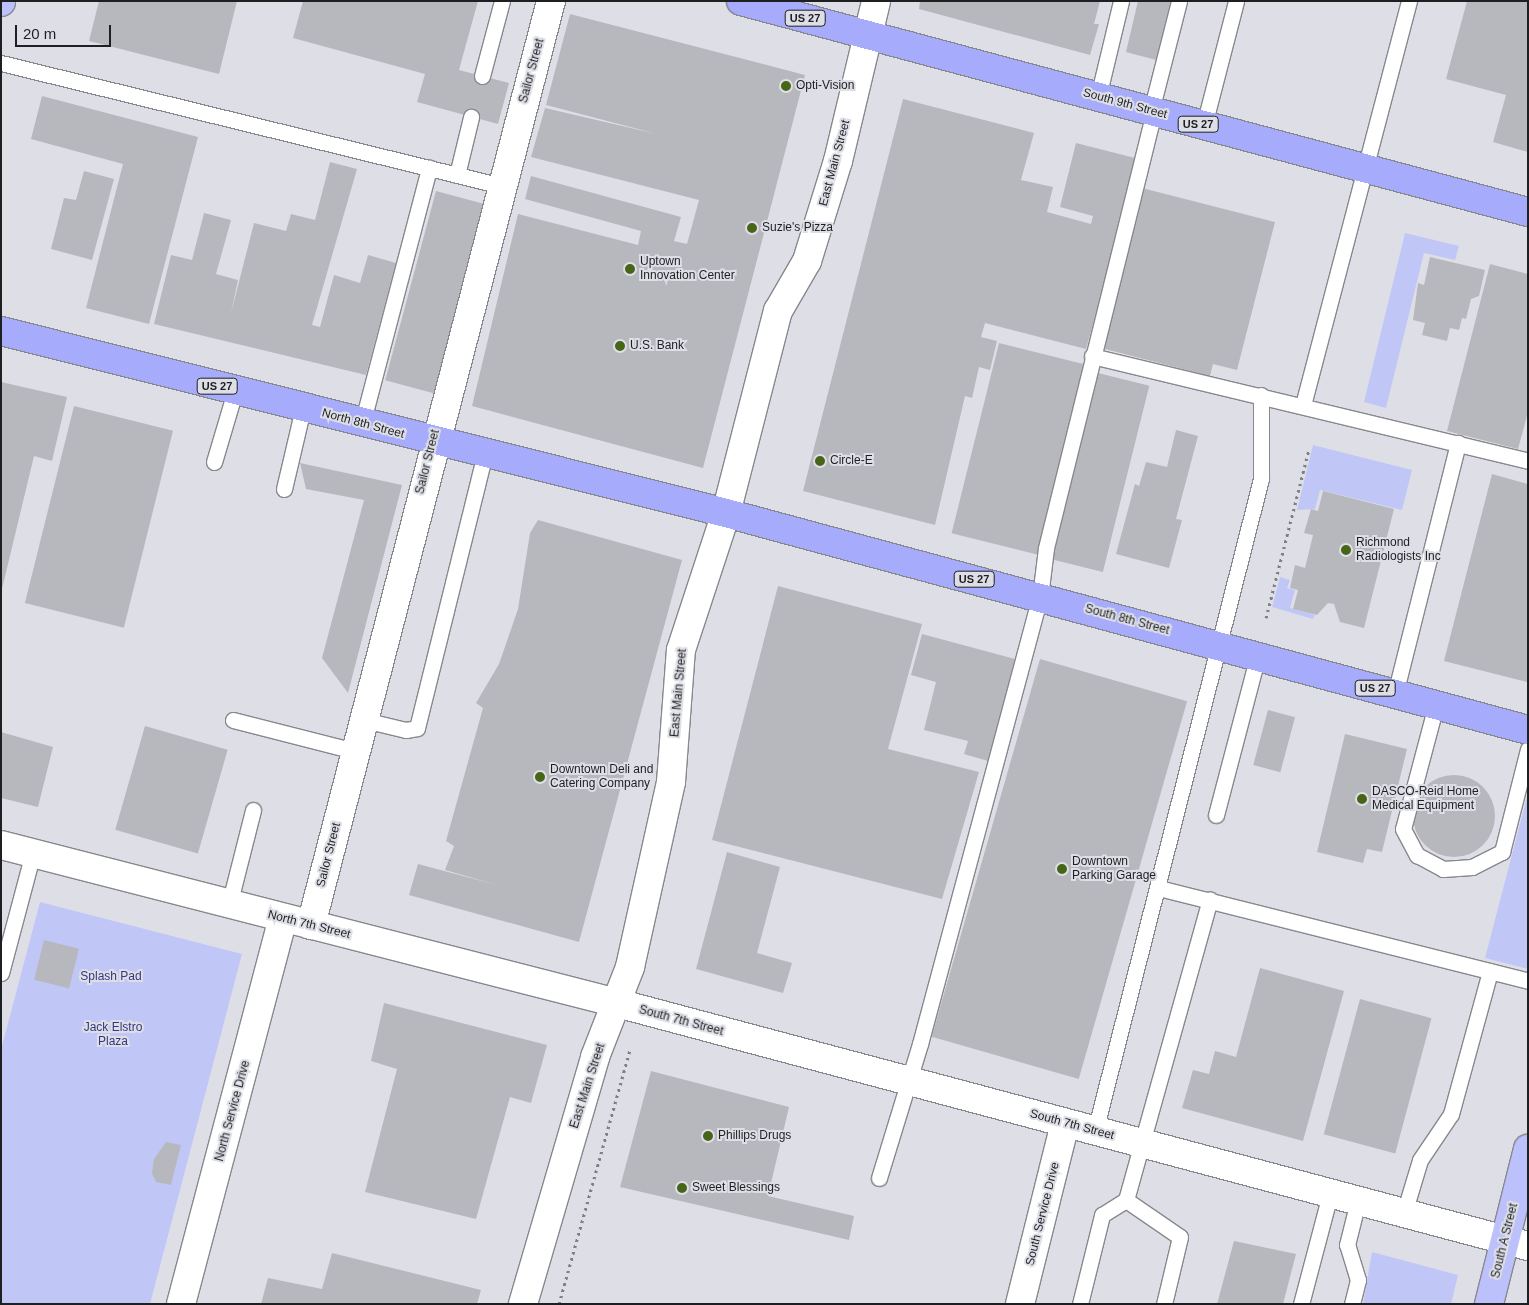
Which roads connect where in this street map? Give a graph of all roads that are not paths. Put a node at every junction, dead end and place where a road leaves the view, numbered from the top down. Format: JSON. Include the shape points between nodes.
{"nodes":[{"id":1,"x":502,"y":1,"type":"edge"},
{"id":2,"x":551,"y":1,"type":"edge"},
{"id":3,"x":741,"y":1,"type":"edge"},
{"id":4,"x":876,"y":1,"type":"edge"},
{"id":5,"x":1121,"y":1,"type":"edge"},
{"id":6,"x":1179,"y":1,"type":"edge"},
{"id":7,"x":1236,"y":1,"type":"edge"},
{"id":8,"x":1408,"y":1,"type":"edge"},
{"id":9,"x":868,"y":35,"type":"junction"},
{"id":10,"x":1,"y":63,"type":"edge"},
{"id":11,"x":482,"y":76,"type":"dead end"},
{"id":12,"x":1098,"y":97,"type":"junction"},
{"id":13,"x":1152,"y":111,"type":"junction"},
{"id":14,"x":471,"y":117,"type":"dead end"},
{"id":15,"x":1204,"y":125,"type":"junction"},
{"id":16,"x":429,"y":168,"type":"junction"},
{"id":17,"x":1364,"y":168,"type":"junction"},
{"id":18,"x":457,"y":175,"type":"junction"},
{"id":19,"x":502,"y":186,"type":"junction"},
{"id":20,"x":1528,"y":212,"type":"edge"},
{"id":21,"x":1,"y":331,"type":"edge"},
{"id":22,"x":1092,"y":356,"type":"junction"},
{"id":23,"x":235,"y":391,"type":"junction"},
{"id":24,"x":1261,"y":395,"type":"junction"},
{"id":25,"x":1303,"y":405,"type":"junction"},
{"id":26,"x":303,"y":408,"type":"junction"},
{"id":27,"x":362,"y":424,"type":"junction"},
{"id":28,"x":434,"y":442,"type":"junction"},
{"id":29,"x":1458,"y":443,"type":"junction"},
{"id":30,"x":485,"y":454,"type":"junction"},
{"id":31,"x":1528,"y":461,"type":"edge"},
{"id":32,"x":214,"y":462,"type":"dead end"},
{"id":33,"x":284,"y":489,"type":"dead end"},
{"id":34,"x":726,"y":514,"type":"junction"},
{"id":35,"x":1040,"y":597,"type":"junction"},
{"id":36,"x":1222,"y":646,"type":"junction"},
{"id":37,"x":1258,"y":656,"type":"junction"},
{"id":38,"x":1395,"y":694,"type":"junction"},
{"id":39,"x":1436,"y":704,"type":"junction"},
{"id":40,"x":233,"y":720,"type":"dead end"},
{"id":41,"x":364,"y":720,"type":"junction"},
{"id":42,"x":1528,"y":730,"type":"edge"},
{"id":43,"x":1528,"y":749,"type":"edge"},
{"id":44,"x":355,"y":751,"type":"junction"},
{"id":45,"x":253,"y":810,"type":"dead end"},
{"id":46,"x":1216,"y":815,"type":"dead end"},
{"id":47,"x":1,"y":845,"type":"edge"},
{"id":48,"x":32,"y":853,"type":"junction"},
{"id":49,"x":1159,"y":888,"type":"junction"},
{"id":50,"x":1210,"y":900,"type":"junction"},
{"id":51,"x":229,"y":905,"type":"junction"},
{"id":52,"x":283,"y":919,"type":"junction"},
{"id":53,"x":311,"y":925,"type":"junction"},
{"id":54,"x":5,"y":946,"type":"edge"},
{"id":55,"x":1490,"y":971,"type":"junction"},
{"id":56,"x":1,"y":973,"type":"edge"},
{"id":57,"x":1528,"y":981,"type":"edge"},
{"id":58,"x":617,"y":1003,"type":"junction"},
{"id":59,"x":909,"y":1081,"type":"junction"},
{"id":60,"x":1065,"y":1124,"type":"junction"},
{"id":61,"x":1095,"y":1131,"type":"junction"},
{"id":62,"x":1143,"y":1144,"type":"junction"},
{"id":63,"x":1528,"y":1149,"type":"edge"},
{"id":64,"x":879,"y":1178,"type":"dead end"},
{"id":65,"x":1330,"y":1194,"type":"junction"},
{"id":66,"x":1126,"y":1200,"type":"junction"},
{"id":67,"x":1358,"y":1201,"type":"junction"},
{"id":68,"x":1404,"y":1214,"type":"junction"},
{"id":69,"x":1516,"y":1244,"type":"edge"},
{"id":70,"x":181,"y":1304,"type":"edge"},
{"id":71,"x":523,"y":1304,"type":"edge"},
{"id":72,"x":1020,"y":1304,"type":"edge"},
{"id":73,"x":1080,"y":1304,"type":"edge"},
{"id":74,"x":1164,"y":1304,"type":"edge"},
{"id":75,"x":1301,"y":1304,"type":"edge"},
{"id":76,"x":1352,"y":1304,"type":"edge"},
{"id":77,"x":1489,"y":1304,"type":"edge"}],
"edges":[{"from":1,"to":11,"type":"lane"},
{"from":2,"to":19,"type":"street","name":"Sailor Street"},
{"from":3,"to":9,"type":"highway","number":"US 27"},
{"from":4,"to":9,"type":"street","name":"East Main Street"},
{"from":5,"to":12,"type":"lane"},
{"from":6,"to":13,"type":"lane"},
{"from":7,"to":15,"type":"lane"},
{"from":8,"to":17,"type":"lane"},
{"from":9,"to":12,"type":"highway","name":"South 9th Street","number":"US 27"},
{"from":9,"to":34,"type":"street","name":"East Main Street","via":[[838,160],[807,261],[778,311]]},
{"from":10,"to":16,"type":"lane"},
{"from":12,"to":13,"type":"highway","name":"South 9th Street","number":"US 27"},
{"from":13,"to":15,"type":"highway","name":"South 9th Street","number":"US 27"},
{"from":13,"to":22,"type":"lane"},
{"from":14,"to":18,"type":"lane"},
{"from":15,"to":17,"type":"highway","name":"South 9th Street","number":"US 27"},
{"from":16,"to":18,"type":"lane"},
{"from":16,"to":27,"type":"lane"},
{"from":17,"to":20,"type":"highway","name":"South 9th Street","number":"US 27"},
{"from":17,"to":25,"type":"lane"},
{"from":18,"to":19,"type":"lane"},
{"from":19,"to":28,"type":"street","name":"Sailor Street"},
{"from":21,"to":23,"type":"highway","name":"North 8th Street","number":"US 27"},
{"from":22,"to":24,"type":"lane"},
{"from":22,"to":35,"type":"lane","via":[[1046,548]]},
{"from":23,"to":26,"type":"highway","name":"North 8th Street","number":"US 27"},
{"from":23,"to":32,"type":"lane"},
{"from":24,"to":25,"type":"lane"},
{"from":24,"to":36,"type":"lane","via":[[1261,479]]},
{"from":25,"to":29,"type":"lane"},
{"from":26,"to":27,"type":"highway","name":"North 8th Street","number":"US 27"},
{"from":26,"to":33,"type":"lane"},
{"from":27,"to":28,"type":"highway","name":"North 8th Street","number":"US 27"},
{"from":28,"to":30,"type":"highway","name":"North 8th Street","number":"US 27"},
{"from":28,"to":41,"type":"street","name":"Sailor Street"},
{"from":29,"to":31,"type":"lane"},
{"from":29,"to":38,"type":"lane"},
{"from":30,"to":34,"type":"highway","name":"North 8th Street","number":"US 27"},
{"from":30,"to":41,"type":"lane","via":[[417,728],[406,730]]},
{"from":34,"to":35,"type":"highway","name":"South 8th Street","number":"US 27"},
{"from":34,"to":58,"type":"street","name":"East Main Street","via":[[681,650],[671,782],[632,958]]},
{"from":35,"to":36,"type":"highway","name":"South 8th Street","number":"US 27"},
{"from":35,"to":59,"type":"lane"},
{"from":36,"to":37,"type":"highway","name":"South 8th Street","number":"US 27"},
{"from":36,"to":49,"type":"lane"},
{"from":37,"to":38,"type":"highway","name":"South 8th Street","number":"US 27"},
{"from":37,"to":46,"type":"lane"},
{"from":38,"to":39,"type":"highway","name":"South 8th Street","number":"US 27"},
{"from":39,"to":42,"type":"highway","name":"South 8th Street","number":"US 27"},
{"from":39,"to":43,"type":"lane","via":[[1403,829],[1417,855],[1443,869],[1472,867],[1502,852]]},
{"from":40,"to":44,"type":"lane"},
{"from":41,"to":44,"type":"street","name":"Sailor Street"},
{"from":44,"to":53,"type":"street","name":"Sailor Street"},
{"from":45,"to":51,"type":"lane"},
{"from":47,"to":48,"type":"street","name":"North 7th Street"},
{"from":48,"to":51,"type":"street","name":"North 7th Street"},
{"from":48,"to":54,"type":"lane"},
{"from":49,"to":50,"type":"lane"},
{"from":49,"to":61,"type":"lane"},
{"from":50,"to":55,"type":"lane"},
{"from":50,"to":62,"type":"lane"},
{"from":51,"to":52,"type":"street","name":"North 7th Street"},
{"from":52,"to":53,"type":"street","name":"North 7th Street"},
{"from":52,"to":70,"type":"street","name":"North Service Drive"},
{"from":53,"to":58,"type":"street","name":"North 7th Street"},
{"from":54,"to":56,"type":"lane"},
{"from":55,"to":57,"type":"lane"},
{"from":55,"to":68,"type":"lane","via":[[1451,1114],[1420,1160]]},
{"from":58,"to":59,"type":"street","name":"South 7th Street"},
{"from":58,"to":71,"type":"street","name":"East Main Street","via":[[595,1057]]},
{"from":59,"to":60,"type":"street","name":"South 7th Street"},
{"from":59,"to":64,"type":"lane"},
{"from":60,"to":61,"type":"street","name":"South 7th Street"},
{"from":60,"to":72,"type":"street","name":"South Service Drive"},
{"from":61,"to":62,"type":"street","name":"South 7th Street"},
{"from":62,"to":65,"type":"street","name":"South 7th Street"},
{"from":62,"to":66,"type":"lane"},
{"from":63,"to":69,"type":"main road","name":"South A Street"},
{"from":65,"to":67,"type":"street","name":"South 7th Street"},
{"from":65,"to":75,"type":"lane"},
{"from":66,"to":73,"type":"lane","via":[[1102,1215]]},
{"from":66,"to":74,"type":"lane","via":[[1180,1237]]},
{"from":67,"to":68,"type":"street","name":"South 7th Street"},
{"from":67,"to":76,"type":"lane","via":[[1347,1245],[1358,1280]]},
{"from":68,"to":69,"type":"street","name":"South 7th Street"},
{"from":69,"to":77,"type":"main road","name":"South A Street"}]}
